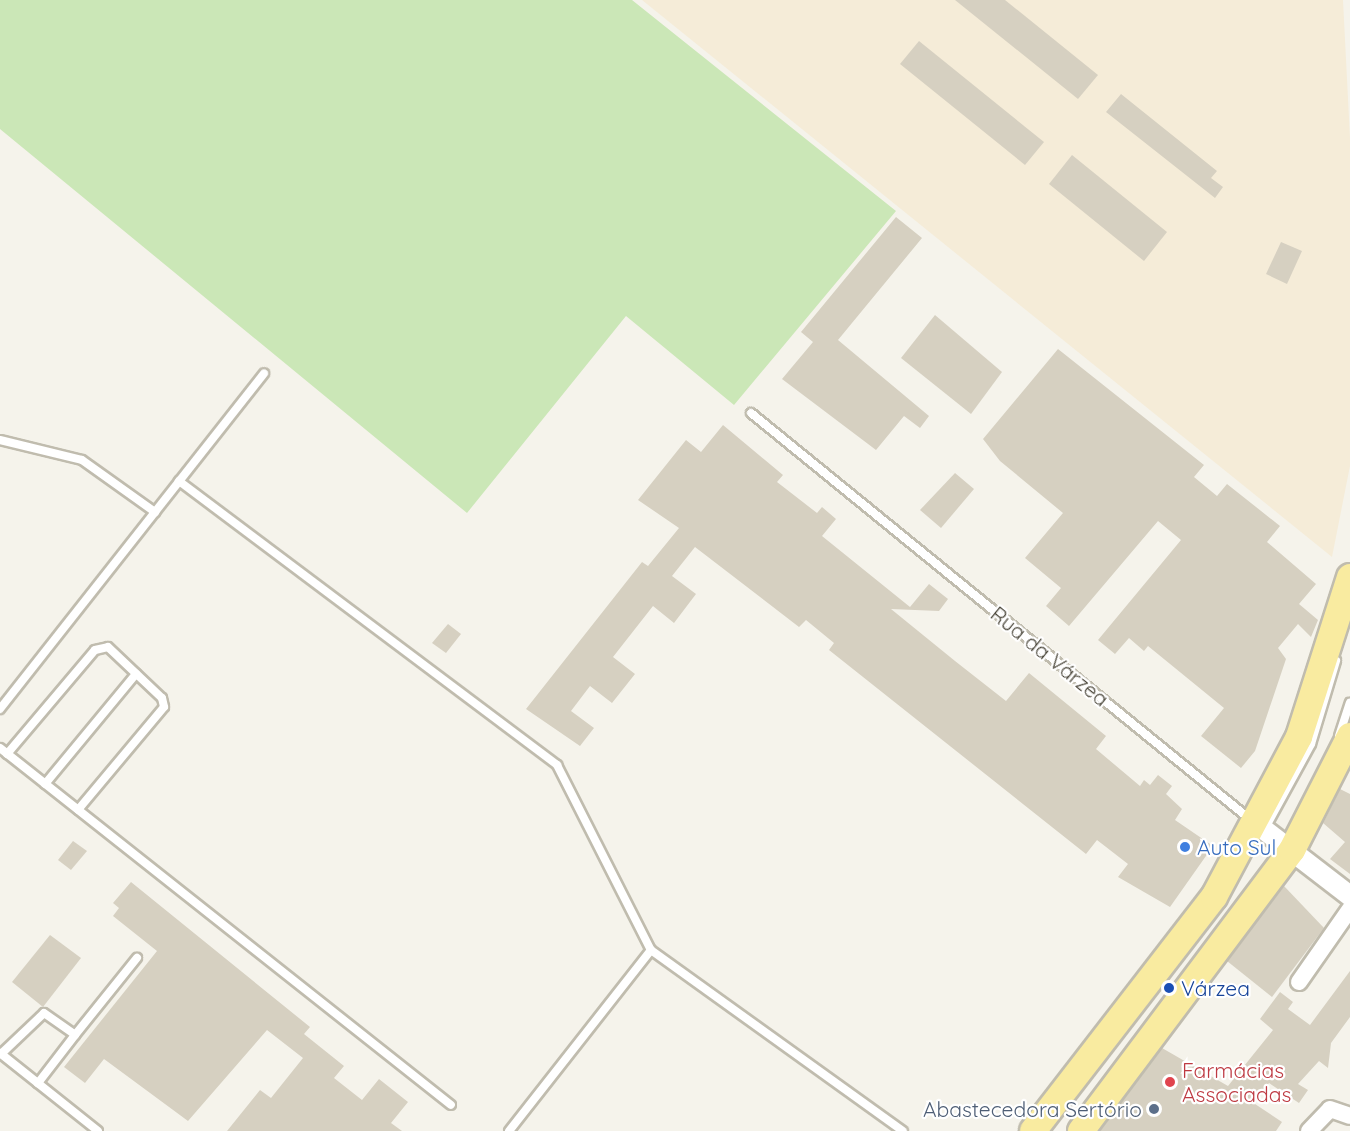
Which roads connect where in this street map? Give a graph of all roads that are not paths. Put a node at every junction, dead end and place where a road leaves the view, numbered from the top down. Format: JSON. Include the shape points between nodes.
{"nodes":[{"id":1,"x":264,"y":374,"type":"dead end"},
{"id":2,"x":751,"y":413,"type":"dead end"},
{"id":3,"x":0,"y":440,"type":"edge"},
{"id":4,"x":179,"y":482,"type":"junction"},
{"id":5,"x":155,"y":512,"type":"junction"},
{"id":6,"x":1350,"y":577,"type":"edge"},
{"id":7,"x":1339,"y":652,"type":"dead end"},
{"id":8,"x":136,"y":674,"type":"junction"},
{"id":9,"x":1350,"y":703,"type":"edge"},
{"id":10,"x":0,"y":709,"type":"edge"},
{"id":11,"x":1350,"y":736,"type":"edge"},
{"id":12,"x":3,"y":751,"type":"edge"},
{"id":13,"x":45,"y":784,"type":"junction"},
{"id":14,"x":78,"y":810,"type":"junction"},
{"id":15,"x":1259,"y":826,"type":"junction"},
{"id":16,"x":1289,"y":848,"type":"junction"},
{"id":17,"x":1350,"y":896,"type":"edge"},
{"id":18,"x":1350,"y":909,"type":"edge"},
{"id":19,"x":651,"y":950,"type":"junction"},
{"id":20,"x":137,"y":958,"type":"dead end"},
{"id":21,"x":1299,"y":982,"type":"dead end"},
{"id":22,"x":75,"y":1035,"type":"junction"},
{"id":23,"x":0,"y":1054,"type":"edge"},
{"id":24,"x":38,"y":1083,"type":"junction"},
{"id":25,"x":451,"y":1105,"type":"dead end"},
{"id":26,"x":1350,"y":1116,"type":"edge"},
{"id":27,"x":98,"y":1131,"type":"edge"},
{"id":28,"x":509,"y":1131,"type":"edge"},
{"id":29,"x":903,"y":1131,"type":"edge"},
{"id":30,"x":1033,"y":1131,"type":"edge"},
{"id":31,"x":1045,"y":1131,"type":"edge"},
{"id":32,"x":1069,"y":1131,"type":"edge"},
{"id":33,"x":1081,"y":1131,"type":"edge"},
{"id":34,"x":1309,"y":1131,"type":"edge"}],
"edges":[{"from":1,"to":4,"type":"lane"},
{"from":2,"to":15,"type":"lane","name":"Rua da Várzea"},
{"from":3,"to":5,"type":"lane","via":[[82,460]]},
{"from":4,"to":5,"type":"lane"},
{"from":4,"to":19,"type":"lane","via":[[557,765]]},
{"from":5,"to":10,"type":"lane"},
{"from":6,"to":15,"type":"main road","via":[[1299,737]]},
{"from":7,"to":15,"type":"lane","via":[[1311,744]]},
{"from":8,"to":12,"type":"lane","via":[[108,647],[98,647]]},
{"from":8,"to":13,"type":"lane"},
{"from":8,"to":14,"type":"lane","via":[[164,707]]},
{"from":9,"to":16,"type":"lane","via":[[1333,753]]},
{"from":11,"to":16,"type":"main road"},
{"from":12,"to":13,"type":"lane"},
{"from":13,"to":14,"type":"lane"},
{"from":14,"to":25,"type":"lane"},
{"from":15,"to":16,"type":"street","name":"Rua da Várzea"},
{"from":15,"to":30,"type":"main road","via":[[1214,897]]},
{"from":15,"to":31,"type":"lane","via":[[1221,902]]},
{"from":16,"to":17,"type":"street","name":"Rua da Várzea"},
{"from":16,"to":32,"type":"lane"},
{"from":16,"to":33,"type":"main road"},
{"from":18,"to":21,"type":"street"},
{"from":19,"to":28,"type":"lane"},
{"from":19,"to":29,"type":"lane"},
{"from":20,"to":22,"type":"lane"},
{"from":22,"to":23,"type":"lane","via":[[44,1013]]},
{"from":22,"to":24,"type":"lane"},
{"from":23,"to":24,"type":"lane"},
{"from":24,"to":27,"type":"lane"},
{"from":26,"to":34,"type":"street","via":[[1330,1109]]}]}
